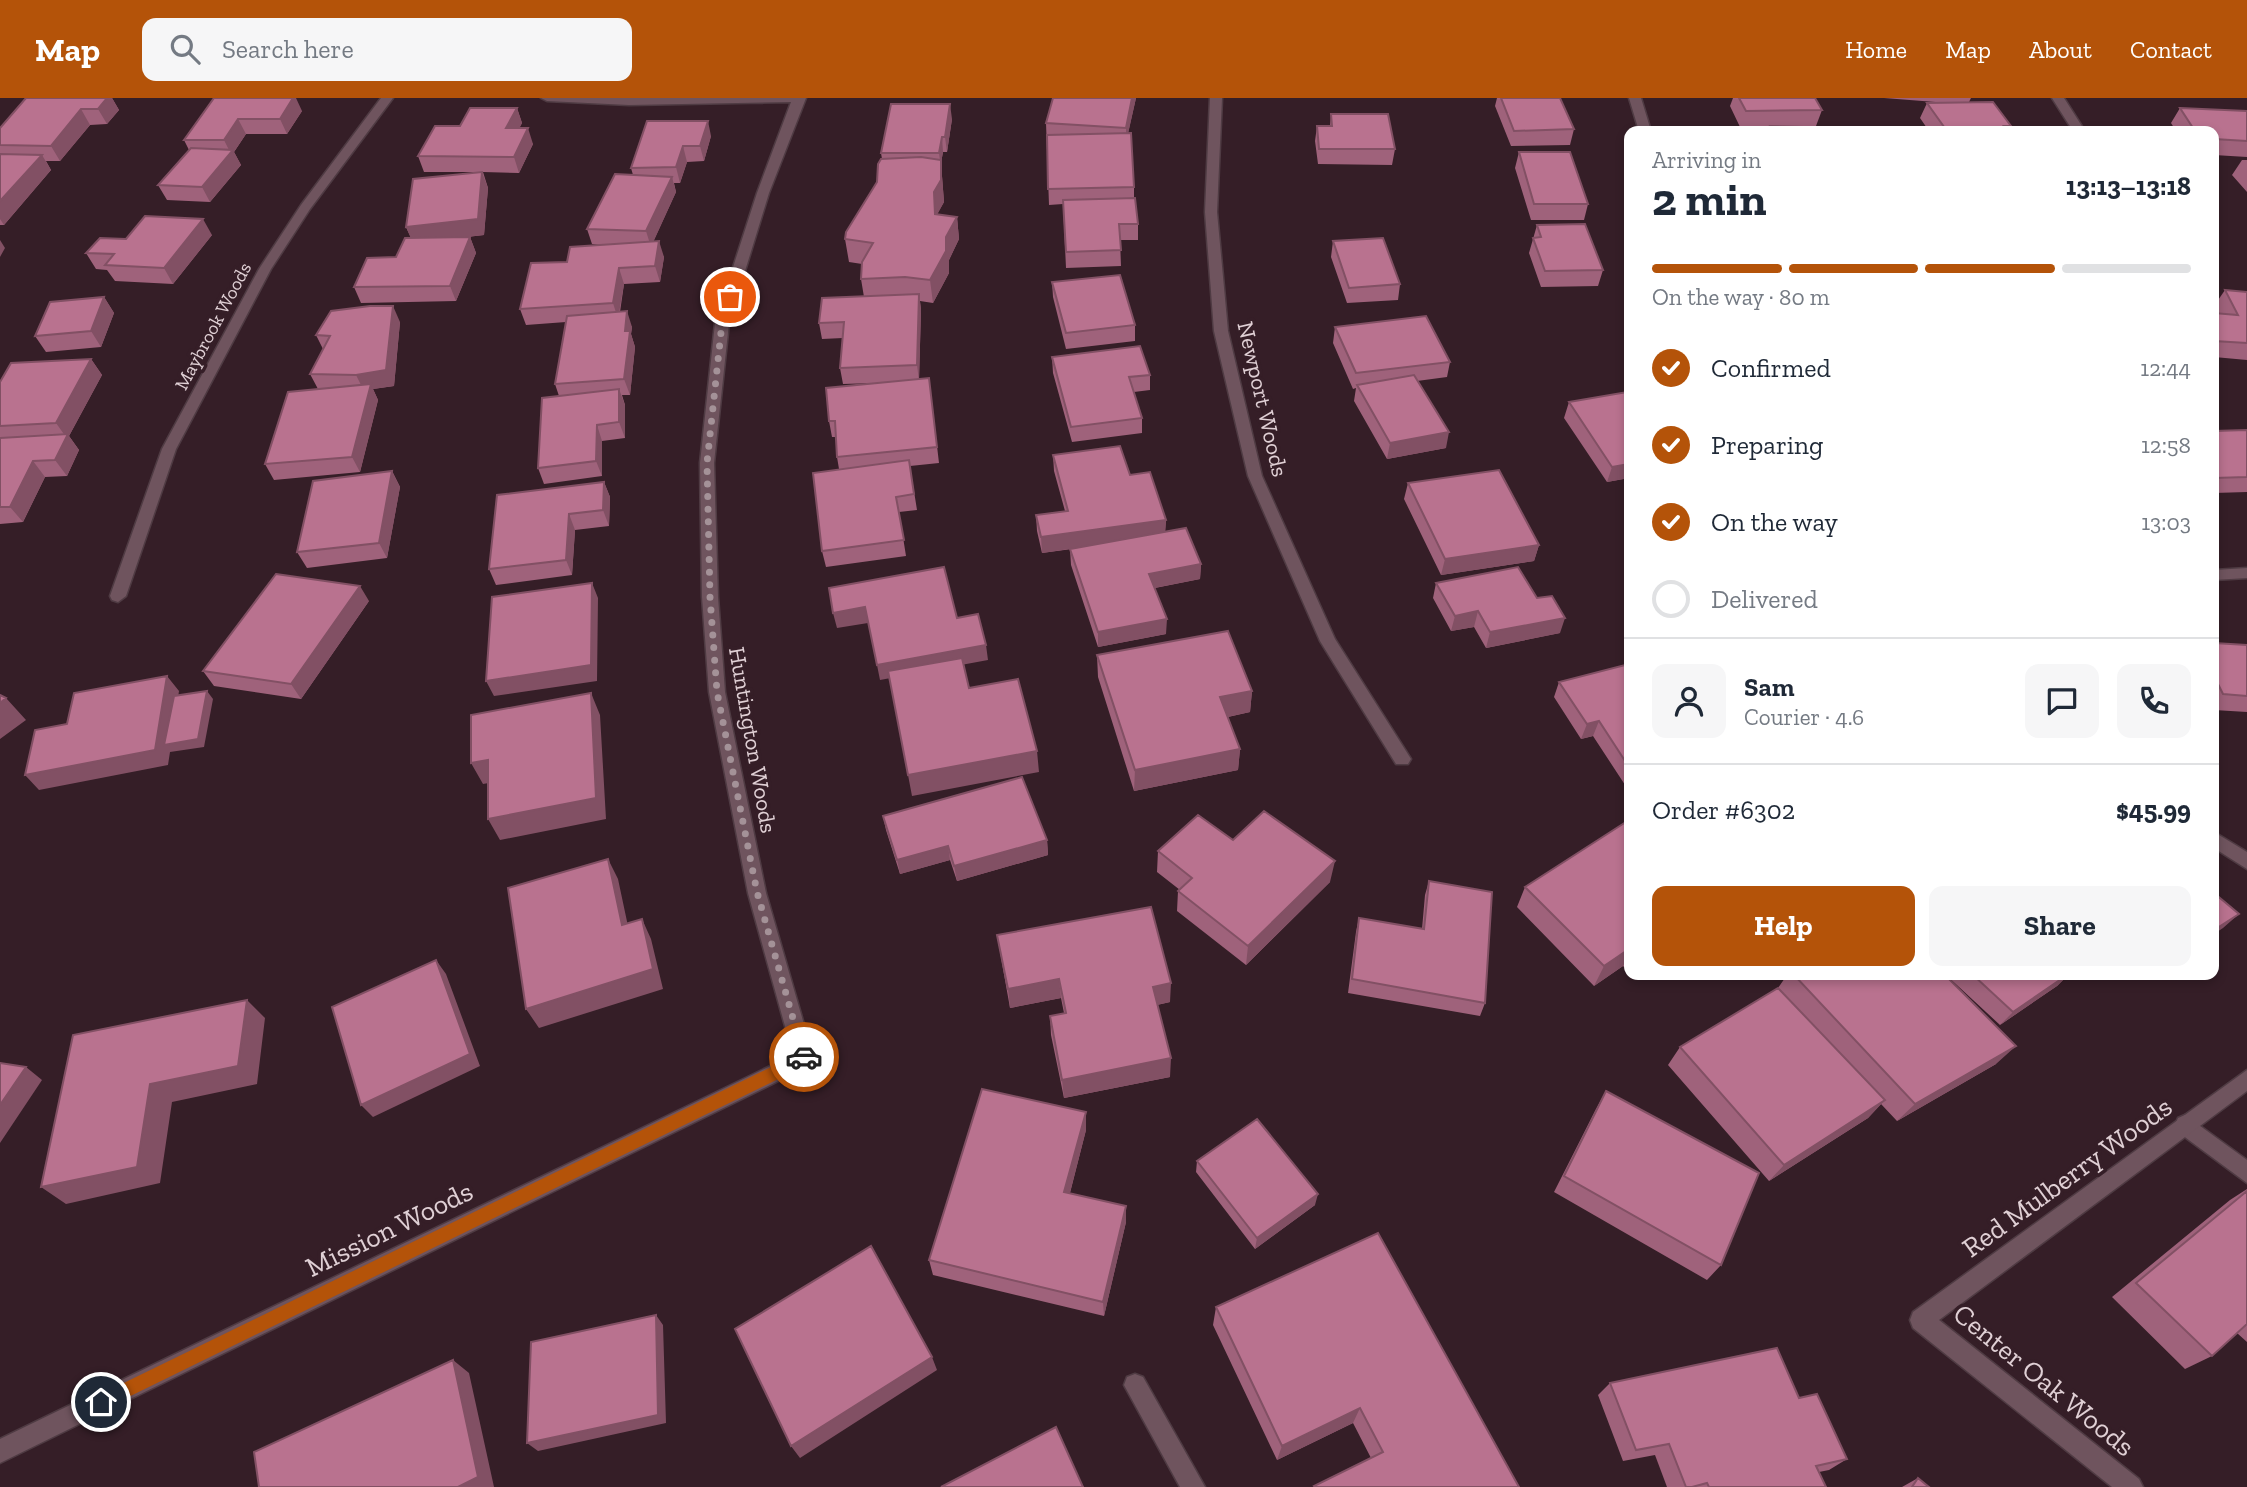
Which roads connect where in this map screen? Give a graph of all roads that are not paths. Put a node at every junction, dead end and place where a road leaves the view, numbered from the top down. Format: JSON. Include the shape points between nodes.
{"nodes":[{"id":1,"x":387,"y":98,"type":"edge"},
{"id":2,"x":547,"y":98,"type":"edge"},
{"id":3,"x":799,"y":98,"type":"edge"},
{"id":4,"x":1216,"y":98,"type":"edge"},
{"id":5,"x":1635,"y":98,"type":"edge"},
{"id":6,"x":2057,"y":98,"type":"edge"},
{"id":7,"x":1643,"y":126,"type":"edge"},
{"id":8,"x":2076,"y":126,"type":"edge"},
{"id":9,"x":2247,"y":573,"type":"edge"},
{"id":10,"x":2219,"y":575,"type":"edge"},
{"id":11,"x":118,"y":596,"type":"dead end"},
{"id":12,"x":1402,"y":759,"type":"dead end"},
{"id":13,"x":2219,"y":842,"type":"edge"},
{"id":14,"x":2247,"y":862,"type":"edge"},
{"id":15,"x":804,"y":1059,"type":"joint"},
{"id":16,"x":2247,"y":1079,"type":"edge"},
{"id":17,"x":2185,"y":1125,"type":"junction"},
{"id":18,"x":2247,"y":1173,"type":"edge"},
{"id":19,"x":1921,"y":1320,"type":"joint"},
{"id":20,"x":1135,"y":1385,"type":"dead end"},
{"id":21,"x":0,"y":1451,"type":"edge"},
{"id":22,"x":1193,"y":1487,"type":"edge"},
{"id":23,"x":2131,"y":1487,"type":"edge"}],
"edges":[{"from":1,"to":11,"type":"street","name":"Maybrook Woods","via":[[305,208],[259,281],[169,449]]},
{"from":2,"to":3,"type":"street","via":[[629,102]]},
{"from":3,"to":15,"type":"street","name":"Huntington Woods","via":[[722,323],[707,463],[717,692],[757,892]]},
{"from":4,"to":12,"type":"street","name":"Newport Woods","via":[[1211,212],[1221,331],[1255,476],[1328,641]]},
{"from":5,"to":7,"type":"street"},
{"from":6,"to":8,"type":"street"},
{"from":9,"to":10,"type":"street"},
{"from":13,"to":14,"type":"street"},
{"from":15,"to":21,"type":"street","name":"Mission Woods"},
{"from":16,"to":17,"type":"street","name":"Red Mulberry Woods"},
{"from":17,"to":18,"type":"street"},
{"from":17,"to":19,"type":"street","name":"Red Mulberry Woods"},
{"from":19,"to":23,"type":"street","name":"Center Oak Woods"},
{"from":20,"to":22,"type":"street"}]}
